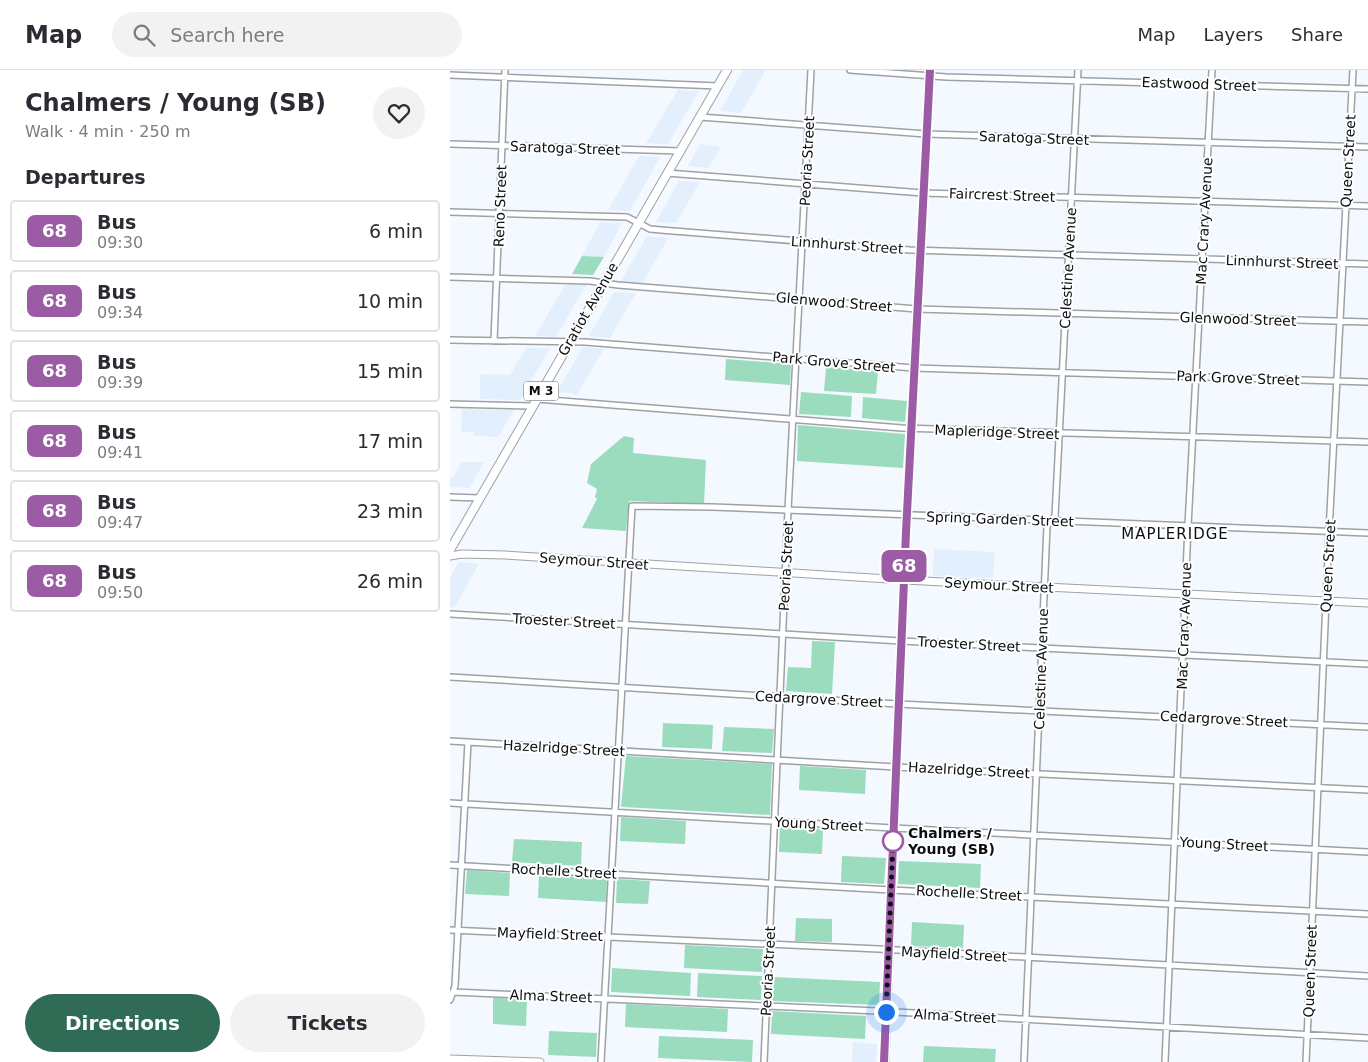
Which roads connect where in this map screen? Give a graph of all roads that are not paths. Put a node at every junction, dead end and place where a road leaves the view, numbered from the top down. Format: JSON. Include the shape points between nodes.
{"nodes":[{"id":1,"x":506,"y":70,"type":"edge"},
{"id":2,"x":727,"y":70,"type":"edge"},
{"id":3,"x":811,"y":70,"type":"edge"},
{"id":4,"x":850,"y":70,"type":"edge"},
{"id":5,"x":1078,"y":70,"type":"edge"},
{"id":6,"x":1212,"y":70,"type":"edge"},
{"id":7,"x":1353,"y":70,"type":"edge"},
{"id":8,"x":930,"y":73,"type":"edge"},
{"id":9,"x":450,"y":75,"type":"edge"},
{"id":10,"x":505,"y":77,"type":"junction"},
{"id":11,"x":1077,"y":81,"type":"junction"},
{"id":12,"x":1211,"y":85,"type":"junction"},
{"id":13,"x":718,"y":86,"type":"junction"},
{"id":14,"x":1352,"y":89,"type":"junction"},
{"id":15,"x":1368,"y":89,"type":"edge"},
{"id":16,"x":700,"y":117,"type":"junction"},
{"id":17,"x":808,"y":125,"type":"junction"},
{"id":18,"x":926,"y":134,"type":"junction"},
{"id":19,"x":1074,"y":139,"type":"junction"},
{"id":20,"x":1208,"y":143,"type":"junction"},
{"id":21,"x":450,"y":144,"type":"edge"},
{"id":22,"x":502,"y":146,"type":"junction"},
{"id":23,"x":1349,"y":147,"type":"junction"},
{"id":24,"x":1368,"y":147,"type":"edge"},
{"id":25,"x":680,"y":151,"type":"junction"},
{"id":26,"x":667,"y":173,"type":"junction"},
{"id":27,"x":805,"y":184,"type":"junction"},
{"id":28,"x":923,"y":193,"type":"junction"},
{"id":29,"x":1071,"y":197,"type":"junction"},
{"id":30,"x":1205,"y":201,"type":"junction"},
{"id":31,"x":1346,"y":205,"type":"junction"},
{"id":32,"x":1368,"y":206,"type":"edge"},
{"id":33,"x":450,"y":212,"type":"edge"},
{"id":34,"x":499,"y":214,"type":"junction"},
{"id":35,"x":638,"y":223,"type":"junction"},
{"id":36,"x":802,"y":242,"type":"junction"},
{"id":37,"x":920,"y":251,"type":"junction"},
{"id":38,"x":1068,"y":256,"type":"junction"},
{"id":39,"x":1202,"y":259,"type":"junction"},
{"id":40,"x":1343,"y":263,"type":"junction"},
{"id":41,"x":1368,"y":264,"type":"edge"},
{"id":42,"x":450,"y":277,"type":"edge"},
{"id":43,"x":497,"y":278,"type":"junction"},
{"id":44,"x":604,"y":283,"type":"junction"},
{"id":45,"x":799,"y":300,"type":"junction"},
{"id":46,"x":917,"y":309,"type":"junction"},
{"id":47,"x":1065,"y":314,"type":"junction"},
{"id":48,"x":1199,"y":318,"type":"junction"},
{"id":49,"x":1340,"y":322,"type":"junction"},
{"id":50,"x":1368,"y":322,"type":"edge"},
{"id":51,"x":450,"y":340,"type":"edge"},
{"id":52,"x":494,"y":341,"type":"junction"},
{"id":53,"x":569,"y":342,"type":"junction"},
{"id":54,"x":796,"y":359,"type":"junction"},
{"id":55,"x":914,"y":368,"type":"junction"},
{"id":56,"x":1062,"y":373,"type":"junction"},
{"id":57,"x":1196,"y":377,"type":"junction"},
{"id":58,"x":1337,"y":381,"type":"junction"},
{"id":59,"x":1368,"y":382,"type":"edge"},
{"id":60,"x":537,"y":398,"type":"junction"},
{"id":61,"x":450,"y":404,"type":"edge"},
{"id":62,"x":532,"y":406,"type":"junction"},
{"id":63,"x":793,"y":420,"type":"junction"},
{"id":64,"x":911,"y":429,"type":"junction"},
{"id":65,"x":1059,"y":434,"type":"junction"},
{"id":66,"x":1193,"y":438,"type":"junction"},
{"id":67,"x":1334,"y":441,"type":"junction"},
{"id":68,"x":1368,"y":442,"type":"edge"},
{"id":69,"x":450,"y":497,"type":"edge"},
{"id":70,"x":479,"y":498,"type":"junction"},
{"id":71,"x":788,"y":510,"type":"junction"},
{"id":72,"x":907,"y":515,"type":"junction"},
{"id":73,"x":1051,"y":521,"type":"junction"},
{"id":74,"x":1188,"y":526,"type":"junction"},
{"id":75,"x":1329,"y":532,"type":"junction"},
{"id":76,"x":1368,"y":533,"type":"edge"},
{"id":77,"x":450,"y":550,"type":"edge"},
{"id":78,"x":450,"y":556,"type":"edge"},
{"id":79,"x":629,"y":564,"type":"junction"},
{"id":80,"x":786,"y":574,"type":"junction"},
{"id":81,"x":904,"y":580,"type":"junction"},
{"id":82,"x":1044,"y":587,"type":"junction"},
{"id":83,"x":1185,"y":593,"type":"junction"},
{"id":84,"x":1326,"y":601,"type":"junction"},
{"id":85,"x":1368,"y":604,"type":"edge"},
{"id":86,"x":450,"y":614,"type":"edge"},
{"id":87,"x":626,"y":624,"type":"junction"},
{"id":88,"x":783,"y":634,"type":"junction"},
{"id":89,"x":901,"y":641,"type":"junction"},
{"id":90,"x":1042,"y":647,"type":"junction"},
{"id":91,"x":1183,"y":654,"type":"junction"},
{"id":92,"x":1324,"y":662,"type":"junction"},
{"id":93,"x":1368,"y":664,"type":"edge"},
{"id":94,"x":450,"y":678,"type":"edge"},
{"id":95,"x":622,"y":688,"type":"junction"},
{"id":96,"x":780,"y":697,"type":"junction"},
{"id":97,"x":898,"y":704,"type":"junction"},
{"id":98,"x":1039,"y":710,"type":"junction"},
{"id":99,"x":1180,"y":717,"type":"junction"},
{"id":100,"x":1321,"y":724,"type":"junction"},
{"id":101,"x":1368,"y":727,"type":"edge"},
{"id":102,"x":450,"y":741,"type":"edge"},
{"id":103,"x":468,"y":742,"type":"junction"},
{"id":104,"x":619,"y":751,"type":"junction"},
{"id":105,"x":777,"y":760,"type":"junction"},
{"id":106,"x":896,"y":767,"type":"junction"},
{"id":107,"x":1036,"y":773,"type":"junction"},
{"id":108,"x":1178,"y":780,"type":"junction"},
{"id":109,"x":1318,"y":787,"type":"junction"},
{"id":110,"x":1368,"y":790,"type":"edge"},
{"id":111,"x":450,"y":803,"type":"edge"},
{"id":112,"x":464,"y":804,"type":"junction"},
{"id":113,"x":615,"y":812,"type":"junction"},
{"id":114,"x":774,"y":822,"type":"junction"},
{"id":115,"x":893,"y":828,"type":"junction"},
{"id":116,"x":1034,"y":835,"type":"junction"},
{"id":117,"x":1175,"y":842,"type":"junction"},
{"id":118,"x":1316,"y":849,"type":"junction"},
{"id":119,"x":1368,"y":852,"type":"edge"},
{"id":120,"x":450,"y":865,"type":"edge"},
{"id":121,"x":461,"y":865,"type":"junction"},
{"id":122,"x":612,"y":874,"type":"junction"},
{"id":123,"x":772,"y":883,"type":"junction"},
{"id":124,"x":891,"y":890,"type":"junction"},
{"id":125,"x":1031,"y":896,"type":"junction"},
{"id":126,"x":1172,"y":903,"type":"junction"},
{"id":127,"x":1313,"y":911,"type":"junction"},
{"id":128,"x":1368,"y":914,"type":"edge"},
{"id":129,"x":450,"y":930,"type":"edge"},
{"id":130,"x":458,"y":930,"type":"junction"},
{"id":131,"x":608,"y":936,"type":"junction"},
{"id":132,"x":769,"y":945,"type":"junction"},
{"id":133,"x":888,"y":950,"type":"junction"},
{"id":134,"x":1028,"y":958,"type":"junction"},
{"id":135,"x":1170,"y":965,"type":"junction"},
{"id":136,"x":1310,"y":973,"type":"junction"},
{"id":137,"x":1368,"y":976,"type":"edge"},
{"id":138,"x":453,"y":992,"type":"junction"},
{"id":139,"x":604,"y":998,"type":"junction"},
{"id":140,"x":450,"y":1000,"type":"edge"},
{"id":141,"x":766,"y":1007,"type":"junction"},
{"id":142,"x":886,"y":1012,"type":"junction"},
{"id":143,"x":1026,"y":1019,"type":"junction"},
{"id":144,"x":1167,"y":1026,"type":"junction"},
{"id":145,"x":1308,"y":1034,"type":"junction"},
{"id":146,"x":1368,"y":1038,"type":"edge"},
{"id":147,"x":455,"y":1060,"type":"edge"},
{"id":148,"x":540,"y":1062,"type":"edge"},
{"id":149,"x":601,"y":1062,"type":"edge"},
{"id":150,"x":764,"y":1062,"type":"edge"},
{"id":151,"x":884,"y":1062,"type":"edge"},
{"id":152,"x":1024,"y":1062,"type":"edge"},
{"id":153,"x":1166,"y":1062,"type":"edge"},
{"id":154,"x":1306,"y":1062,"type":"edge"}],
"edges":[{"from":1,"to":10,"type":"street","name":"Reno Street"},
{"from":2,"to":13,"type":"main road","name":"Gratiot Avenue","number":"M 3"},
{"from":3,"to":17,"type":"street","name":"Peoria Street"},
{"from":4,"to":8,"type":"street","name":"Eastwood Street"},
{"from":5,"to":11,"type":"street","name":"Celestine Avenue"},
{"from":6,"to":12,"type":"street","name":"Mac Crary Avenue"},
{"from":7,"to":14,"type":"street","name":"Queen Street"},
{"from":8,"to":11,"type":"street","name":"Eastwood Street"},
{"from":8,"to":18,"type":"street"},
{"from":9,"to":10,"type":"street"},
{"from":10,"to":13,"type":"street"},
{"from":10,"to":22,"type":"street","name":"Reno Street"},
{"from":11,"to":12,"type":"street","name":"Eastwood Street"},
{"from":11,"to":19,"type":"street","name":"Celestine Avenue"},
{"from":12,"to":14,"type":"street","name":"Eastwood Street"},
{"from":12,"to":20,"type":"street","name":"Mac Crary Avenue"},
{"from":13,"to":16,"type":"main road","name":"Gratiot Avenue","number":"M 3"},
{"from":14,"to":15,"type":"street","name":"Eastwood Street"},
{"from":14,"to":23,"type":"street","name":"Queen Street"},
{"from":16,"to":17,"type":"street","name":"Saratoga Street"},
{"from":16,"to":25,"type":"main road","name":"Gratiot Avenue","number":"M 3"},
{"from":17,"to":18,"type":"street","name":"Saratoga Street"},
{"from":17,"to":27,"type":"street","name":"Peoria Street"},
{"from":18,"to":19,"type":"street","name":"Saratoga Street"},
{"from":18,"to":28,"type":"street"},
{"from":19,"to":20,"type":"street","name":"Saratoga Street"},
{"from":19,"to":29,"type":"street","name":"Celestine Avenue"},
{"from":20,"to":23,"type":"street","name":"Saratoga Street"},
{"from":20,"to":30,"type":"street","name":"Mac Crary Avenue"},
{"from":21,"to":22,"type":"street","name":"Saratoga Street"},
{"from":22,"to":25,"type":"street","name":"Saratoga Street"},
{"from":22,"to":34,"type":"street","name":"Reno Street"},
{"from":23,"to":24,"type":"street","name":"Saratoga Street"},
{"from":23,"to":31,"type":"street","name":"Queen Street"},
{"from":25,"to":26,"type":"main road","name":"Gratiot Avenue","number":"M 3"},
{"from":26,"to":27,"type":"street","name":"Faircrest Street"},
{"from":26,"to":35,"type":"main road","name":"Gratiot Avenue","number":"M 3"},
{"from":27,"to":28,"type":"street","name":"Faircrest Street"},
{"from":27,"to":36,"type":"street","name":"Peoria Street"},
{"from":28,"to":29,"type":"street","name":"Faircrest Street"},
{"from":28,"to":37,"type":"street"},
{"from":29,"to":30,"type":"street","name":"Faircrest Street"},
{"from":29,"to":38,"type":"street","name":"Celestine Avenue"},
{"from":30,"to":31,"type":"street","name":"Faircrest Street"},
{"from":30,"to":39,"type":"street","name":"Mac Crary Avenue"},
{"from":31,"to":32,"type":"street","name":"Faircrest Street"},
{"from":31,"to":40,"type":"street","name":"Queen Street"},
{"from":33,"to":34,"type":"street","name":"Linnhurst Street"},
{"from":34,"to":35,"type":"street","name":"Linnhurst Street","via":[[627,217]]},
{"from":34,"to":43,"type":"street","name":"Reno Street"},
{"from":35,"to":36,"type":"street","name":"Linnhurst Street","via":[[650,229]]},
{"from":35,"to":44,"type":"main road","name":"Gratiot Avenue","number":"M 3"},
{"from":36,"to":37,"type":"street","name":"Linnhurst Street"},
{"from":36,"to":45,"type":"street","name":"Peoria Street"},
{"from":37,"to":38,"type":"street","name":"Linnhurst Street"},
{"from":37,"to":46,"type":"street"},
{"from":38,"to":39,"type":"street","name":"Linnhurst Street"},
{"from":38,"to":47,"type":"street","name":"Celestine Avenue"},
{"from":39,"to":40,"type":"street","name":"Linnhurst Street"},
{"from":39,"to":48,"type":"street","name":"Mac Crary Avenue"},
{"from":40,"to":41,"type":"street","name":"Linnhurst Street"},
{"from":40,"to":49,"type":"street","name":"Queen Street"},
{"from":42,"to":43,"type":"street","name":"Glenwood Street"},
{"from":43,"to":44,"type":"street","name":"Glenwood Street"},
{"from":43,"to":52,"type":"street","name":"Reno Street"},
{"from":44,"to":45,"type":"street","name":"Glenwood Street"},
{"from":44,"to":53,"type":"main road","name":"Gratiot Avenue","number":"M 3"},
{"from":45,"to":46,"type":"street","name":"Glenwood Street"},
{"from":45,"to":54,"type":"street","name":"Peoria Street"},
{"from":46,"to":47,"type":"street","name":"Glenwood Street"},
{"from":46,"to":55,"type":"street"},
{"from":47,"to":48,"type":"street","name":"Glenwood Street"},
{"from":47,"to":56,"type":"street","name":"Celestine Avenue"},
{"from":48,"to":49,"type":"street","name":"Glenwood Street"},
{"from":48,"to":57,"type":"street","name":"Mac Crary Avenue"},
{"from":49,"to":50,"type":"street","name":"Glenwood Street"},
{"from":49,"to":58,"type":"street","name":"Queen Street"},
{"from":51,"to":52,"type":"street","name":"Park Grove Street"},
{"from":52,"to":53,"type":"street","name":"Park Grove Street"},
{"from":53,"to":54,"type":"street","name":"Park Grove Street"},
{"from":53,"to":60,"type":"main road","name":"Gratiot Avenue","number":"M 3"},
{"from":54,"to":55,"type":"street","name":"Park Grove Street"},
{"from":54,"to":63,"type":"street","name":"Peoria Street"},
{"from":55,"to":56,"type":"street","name":"Park Grove Street"},
{"from":55,"to":64,"type":"street"},
{"from":56,"to":57,"type":"street","name":"Park Grove Street"},
{"from":56,"to":65,"type":"street","name":"Celestine Avenue"},
{"from":57,"to":58,"type":"street","name":"Park Grove Street"},
{"from":57,"to":66,"type":"street","name":"Mac Crary Avenue"},
{"from":58,"to":59,"type":"street","name":"Park Grove Street"},
{"from":58,"to":67,"type":"street","name":"Queen Street"},
{"from":60,"to":62,"type":"main road","name":"Gratiot Avenue","number":"M 3"},
{"from":60,"to":63,"type":"street","name":"Mapleridge Street"},
{"from":61,"to":62,"type":"street"},
{"from":62,"to":70,"type":"main road","name":"Gratiot Avenue","number":"M 3"},
{"from":63,"to":64,"type":"street","name":"Mapleridge Street"},
{"from":63,"to":71,"type":"street","name":"Peoria Street"},
{"from":64,"to":65,"type":"street","name":"Mapleridge Street"},
{"from":64,"to":72,"type":"street"},
{"from":65,"to":66,"type":"street","name":"Mapleridge Street"},
{"from":65,"to":73,"type":"street","name":"Celestine Avenue","via":[[1055,516]]},
{"from":66,"to":67,"type":"street","name":"Mapleridge Street"},
{"from":66,"to":74,"type":"street","name":"Mac Crary Avenue"},
{"from":67,"to":68,"type":"street","name":"Mapleridge Street"},
{"from":67,"to":75,"type":"street","name":"Queen Street"},
{"from":69,"to":70,"type":"street"},
{"from":70,"to":77,"type":"main road","name":"Gratiot Avenue","number":"M 3"},
{"from":71,"to":72,"type":"street","name":"Spring Garden Street"},
{"from":71,"to":79,"type":"street","name":"Spring Garden Street","via":[[632,506]]},
{"from":71,"to":80,"type":"street","name":"Peoria Street"},
{"from":72,"to":73,"type":"street","name":"Spring Garden Street"},
{"from":72,"to":81,"type":"street"},
{"from":73,"to":74,"type":"street","name":"Spring Garden Street"},
{"from":73,"to":82,"type":"street","name":"Celestine Avenue","via":[[1047,526]]},
{"from":74,"to":75,"type":"street","name":"Spring Garden Street"},
{"from":74,"to":83,"type":"street","name":"Mac Crary Avenue"},
{"from":75,"to":76,"type":"street","name":"Spring Garden Street"},
{"from":75,"to":84,"type":"street","name":"Queen Street"},
{"from":78,"to":79,"type":"street","name":"Seymour Street","via":[[505,555]]},
{"from":79,"to":80,"type":"street","name":"Seymour Street"},
{"from":79,"to":87,"type":"street"},
{"from":80,"to":81,"type":"street","name":"Seymour Street"},
{"from":80,"to":88,"type":"street","name":"Peoria Street"},
{"from":81,"to":82,"type":"street","name":"Seymour Street"},
{"from":81,"to":89,"type":"street"},
{"from":82,"to":83,"type":"street","name":"Seymour Street"},
{"from":82,"to":90,"type":"street","name":"Celestine Avenue"},
{"from":83,"to":84,"type":"street","name":"Seymour Street"},
{"from":83,"to":91,"type":"street","name":"Mac Crary Avenue"},
{"from":84,"to":85,"type":"street","name":"Seymour Street"},
{"from":84,"to":92,"type":"street","name":"Queen Street"},
{"from":86,"to":87,"type":"street","name":"Troester Street"},
{"from":87,"to":88,"type":"street","name":"Troester Street"},
{"from":87,"to":95,"type":"street"},
{"from":88,"to":89,"type":"street","name":"Troester Street"},
{"from":88,"to":96,"type":"street","name":"Peoria Street"},
{"from":89,"to":90,"type":"street","name":"Troester Street"},
{"from":89,"to":97,"type":"street"},
{"from":90,"to":91,"type":"street","name":"Troester Street"},
{"from":90,"to":98,"type":"street","name":"Celestine Avenue"},
{"from":91,"to":92,"type":"street","name":"Troester Street"},
{"from":91,"to":99,"type":"street","name":"Mac Crary Avenue"},
{"from":92,"to":93,"type":"street","name":"Troester Street"},
{"from":92,"to":100,"type":"street","name":"Queen Street"},
{"from":94,"to":95,"type":"street","name":"Cedargrove Street"},
{"from":95,"to":96,"type":"street","name":"Cedargrove Street"},
{"from":95,"to":104,"type":"street"},
{"from":96,"to":97,"type":"street","name":"Cedargrove Street"},
{"from":96,"to":105,"type":"street","name":"Peoria Street"},
{"from":97,"to":98,"type":"street","name":"Cedargrove Street"},
{"from":97,"to":106,"type":"street"},
{"from":98,"to":99,"type":"street","name":"Cedargrove Street"},
{"from":98,"to":107,"type":"street","name":"Celestine Avenue"},
{"from":99,"to":100,"type":"street","name":"Cedargrove Street"},
{"from":99,"to":108,"type":"street","name":"Mac Crary Avenue"},
{"from":100,"to":101,"type":"street","name":"Cedargrove Street"},
{"from":100,"to":109,"type":"street","name":"Queen Street"},
{"from":102,"to":103,"type":"street","name":"Hazelridge Street"},
{"from":103,"to":104,"type":"street","name":"Hazelridge Street"},
{"from":103,"to":112,"type":"street"},
{"from":104,"to":105,"type":"street","name":"Hazelridge Street"},
{"from":104,"to":113,"type":"street"},
{"from":105,"to":106,"type":"street","name":"Hazelridge Street"},
{"from":105,"to":114,"type":"street","name":"Peoria Street"},
{"from":106,"to":107,"type":"street","name":"Hazelridge Street"},
{"from":106,"to":115,"type":"street"},
{"from":107,"to":108,"type":"street","name":"Hazelridge Street"},
{"from":107,"to":116,"type":"street","name":"Celestine Avenue"},
{"from":108,"to":109,"type":"street","name":"Hazelridge Street"},
{"from":108,"to":117,"type":"street","name":"Mac Crary Avenue"},
{"from":109,"to":110,"type":"street","name":"Hazelridge Street"},
{"from":109,"to":118,"type":"street","name":"Queen Street"},
{"from":111,"to":112,"type":"street","name":"Young Street"},
{"from":112,"to":113,"type":"street","name":"Young Street"},
{"from":112,"to":121,"type":"street"},
{"from":113,"to":114,"type":"street","name":"Young Street"},
{"from":113,"to":122,"type":"street"},
{"from":114,"to":115,"type":"street","name":"Young Street"},
{"from":114,"to":123,"type":"street","name":"Peoria Street"},
{"from":115,"to":116,"type":"street","name":"Young Street"},
{"from":115,"to":124,"type":"street"},
{"from":116,"to":117,"type":"street","name":"Young Street"},
{"from":116,"to":125,"type":"street","name":"Celestine Avenue"},
{"from":117,"to":118,"type":"street","name":"Young Street"},
{"from":117,"to":126,"type":"street","name":"Mac Crary Avenue"},
{"from":118,"to":119,"type":"street","name":"Young Street"},
{"from":118,"to":127,"type":"street","name":"Queen Street"},
{"from":120,"to":121,"type":"street","name":"Rochelle Street"},
{"from":121,"to":122,"type":"street","name":"Rochelle Street"},
{"from":121,"to":130,"type":"street"},
{"from":122,"to":123,"type":"street","name":"Rochelle Street"},
{"from":122,"to":131,"type":"street"},
{"from":123,"to":124,"type":"street","name":"Rochelle Street"},
{"from":123,"to":132,"type":"street","name":"Peoria Street"},
{"from":124,"to":125,"type":"street","name":"Rochelle Street"},
{"from":124,"to":133,"type":"street"},
{"from":125,"to":126,"type":"street","name":"Rochelle Street"},
{"from":125,"to":134,"type":"street","name":"Celestine Avenue"},
{"from":126,"to":127,"type":"street","name":"Rochelle Street"},
{"from":126,"to":135,"type":"street","name":"Mac Crary Avenue"},
{"from":127,"to":128,"type":"street","name":"Rochelle Street"},
{"from":127,"to":136,"type":"street","name":"Queen Street"},
{"from":129,"to":130,"type":"street","name":"Mayfield Street"},
{"from":130,"to":131,"type":"street","name":"Mayfield Street"},
{"from":130,"to":138,"type":"street"},
{"from":131,"to":132,"type":"street","name":"Mayfield Street"},
{"from":131,"to":139,"type":"street"},
{"from":132,"to":133,"type":"street","name":"Mayfield Street"},
{"from":132,"to":141,"type":"street","name":"Peoria Street"},
{"from":133,"to":134,"type":"street","name":"Mayfield Street"},
{"from":133,"to":142,"type":"street"},
{"from":134,"to":135,"type":"street","name":"Mayfield Street"},
{"from":134,"to":143,"type":"street","name":"Celestine Avenue"},
{"from":135,"to":136,"type":"street","name":"Mayfield Street"},
{"from":135,"to":144,"type":"street","name":"Mac Crary Avenue"},
{"from":136,"to":137,"type":"street","name":"Mayfield Street"},
{"from":136,"to":145,"type":"street","name":"Queen Street"},
{"from":138,"to":139,"type":"street","name":"Alma Street"},
{"from":138,"to":140,"type":"street"},
{"from":139,"to":141,"type":"street","name":"Alma Street"},
{"from":139,"to":149,"type":"street"},
{"from":141,"to":142,"type":"street","name":"Alma Street"},
{"from":141,"to":150,"type":"street","name":"Peoria Street"},
{"from":142,"to":143,"type":"street","name":"Alma Street"},
{"from":142,"to":151,"type":"street"},
{"from":143,"to":144,"type":"street","name":"Alma Street"},
{"from":143,"to":152,"type":"street","name":"Celestine Avenue"},
{"from":144,"to":145,"type":"street","name":"Alma Street"},
{"from":144,"to":153,"type":"street","name":"Mac Crary Avenue"},
{"from":145,"to":146,"type":"street","name":"Alma Street"},
{"from":145,"to":154,"type":"street","name":"Queen Street"},
{"from":147,"to":148,"type":"street"}]}
